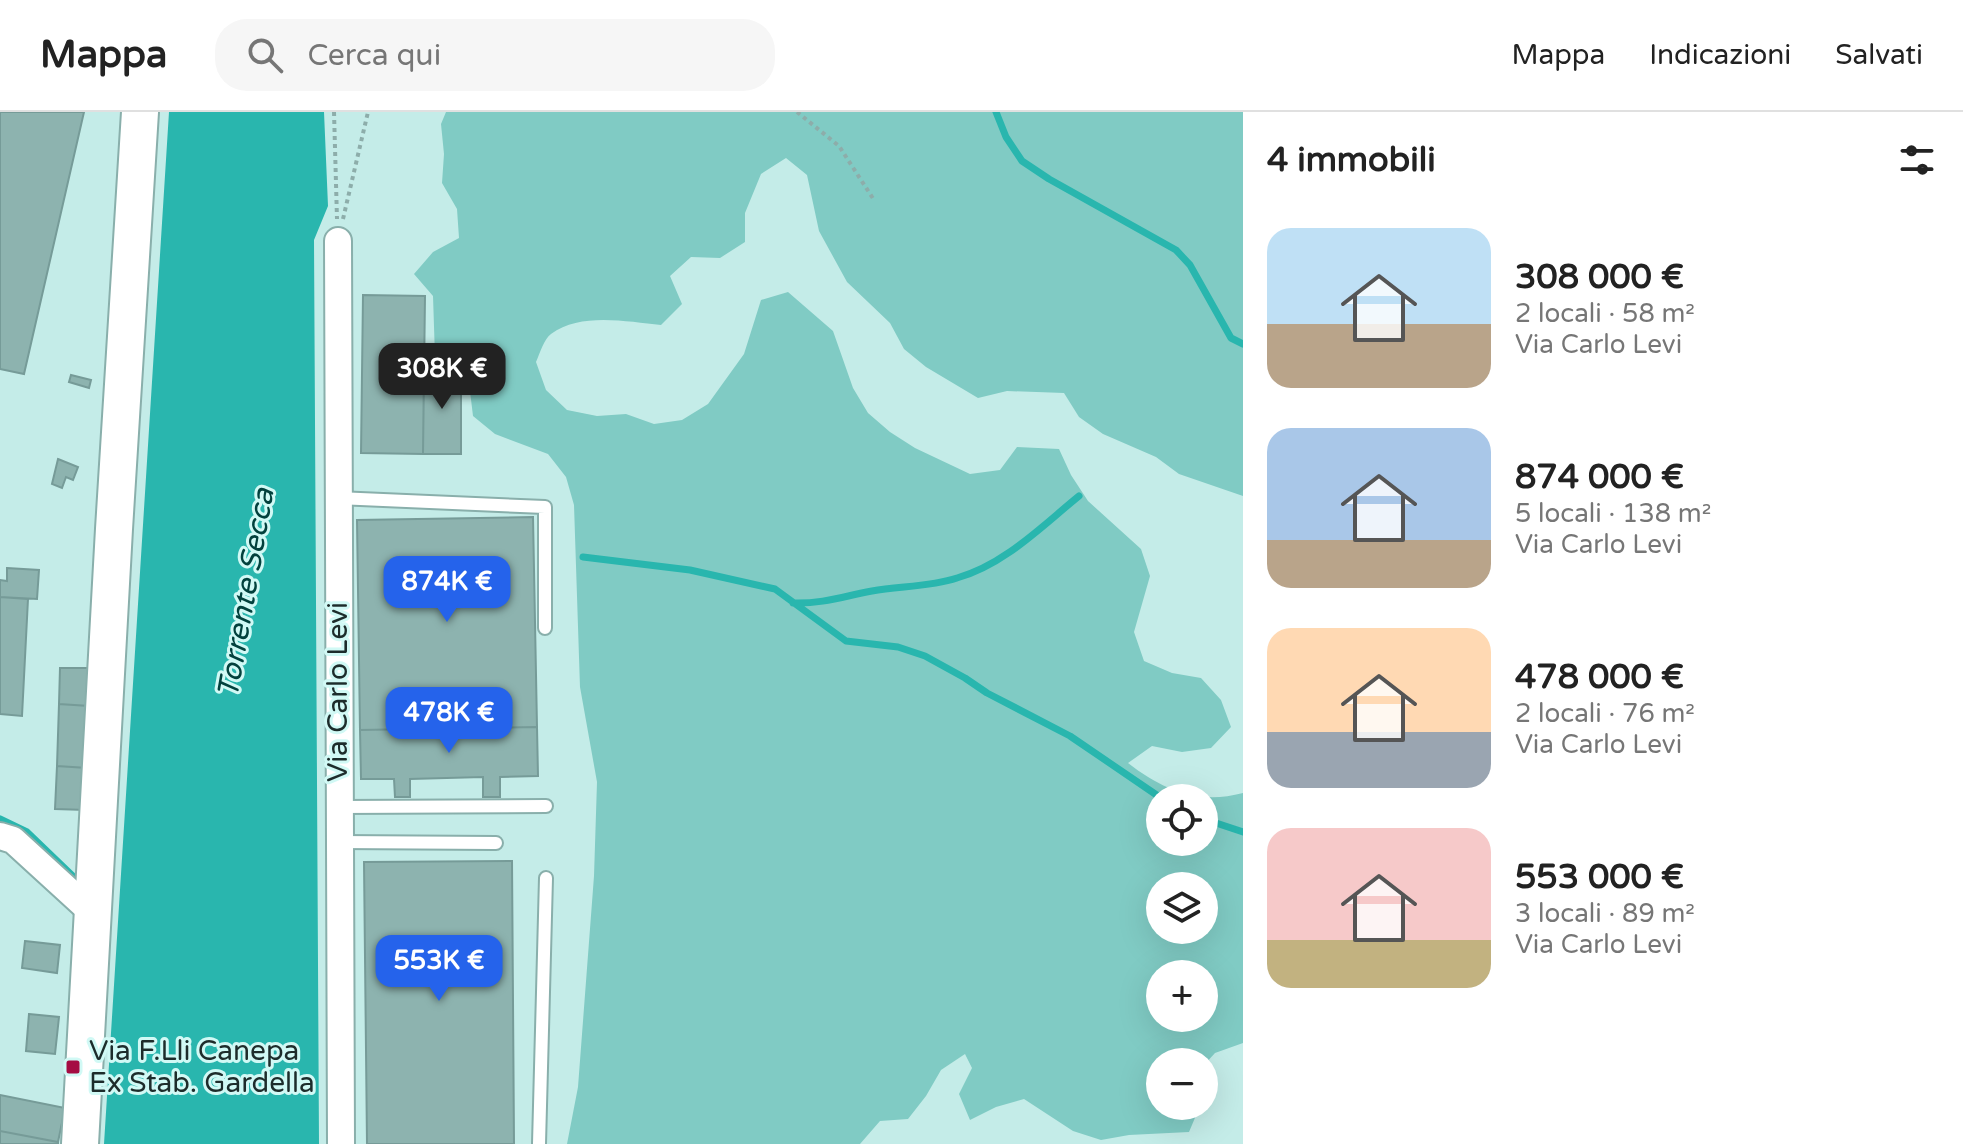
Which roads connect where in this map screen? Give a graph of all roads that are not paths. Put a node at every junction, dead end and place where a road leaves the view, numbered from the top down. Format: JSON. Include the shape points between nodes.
{"nodes":[{"id":1,"x":140,"y":112,"type":"edge"},
{"id":2,"x":338,"y":241,"type":"road end"},
{"id":3,"x":337,"y":498,"type":"junction"},
{"id":4,"x":545,"y":628,"type":"dead end"},
{"id":5,"x":546,"y":806,"type":"dead end"},
{"id":6,"x":338,"y":807,"type":"junction"},
{"id":7,"x":0,"y":836,"type":"edge"},
{"id":8,"x":338,"y":842,"type":"junction"},
{"id":9,"x":496,"y":843,"type":"dead end"},
{"id":10,"x":546,"y":878,"type":"dead end"},
{"id":11,"x":94,"y":914,"type":"junction"},
{"id":12,"x":80,"y":1144,"type":"edge"},
{"id":13,"x":341,"y":1144,"type":"edge"},
{"id":14,"x":539,"y":1144,"type":"edge"}],
"edges":[{"from":1,"to":11,"type":"main road"},
{"from":2,"to":3,"type":"street","name":"Via Carlo Levi"},
{"from":3,"to":4,"type":"lane","via":[[545,507]]},
{"from":3,"to":6,"type":"street","name":"Via Carlo Levi"},
{"from":5,"to":6,"type":"lane"},
{"from":6,"to":8,"type":"street","name":"Via Carlo Levi"},
{"from":7,"to":11,"type":"street","via":[[13,840]]},
{"from":8,"to":9,"type":"lane"},
{"from":8,"to":13,"type":"street","name":"Via Carlo Levi"},
{"from":10,"to":14,"type":"lane"},
{"from":11,"to":12,"type":"main road"}]}
